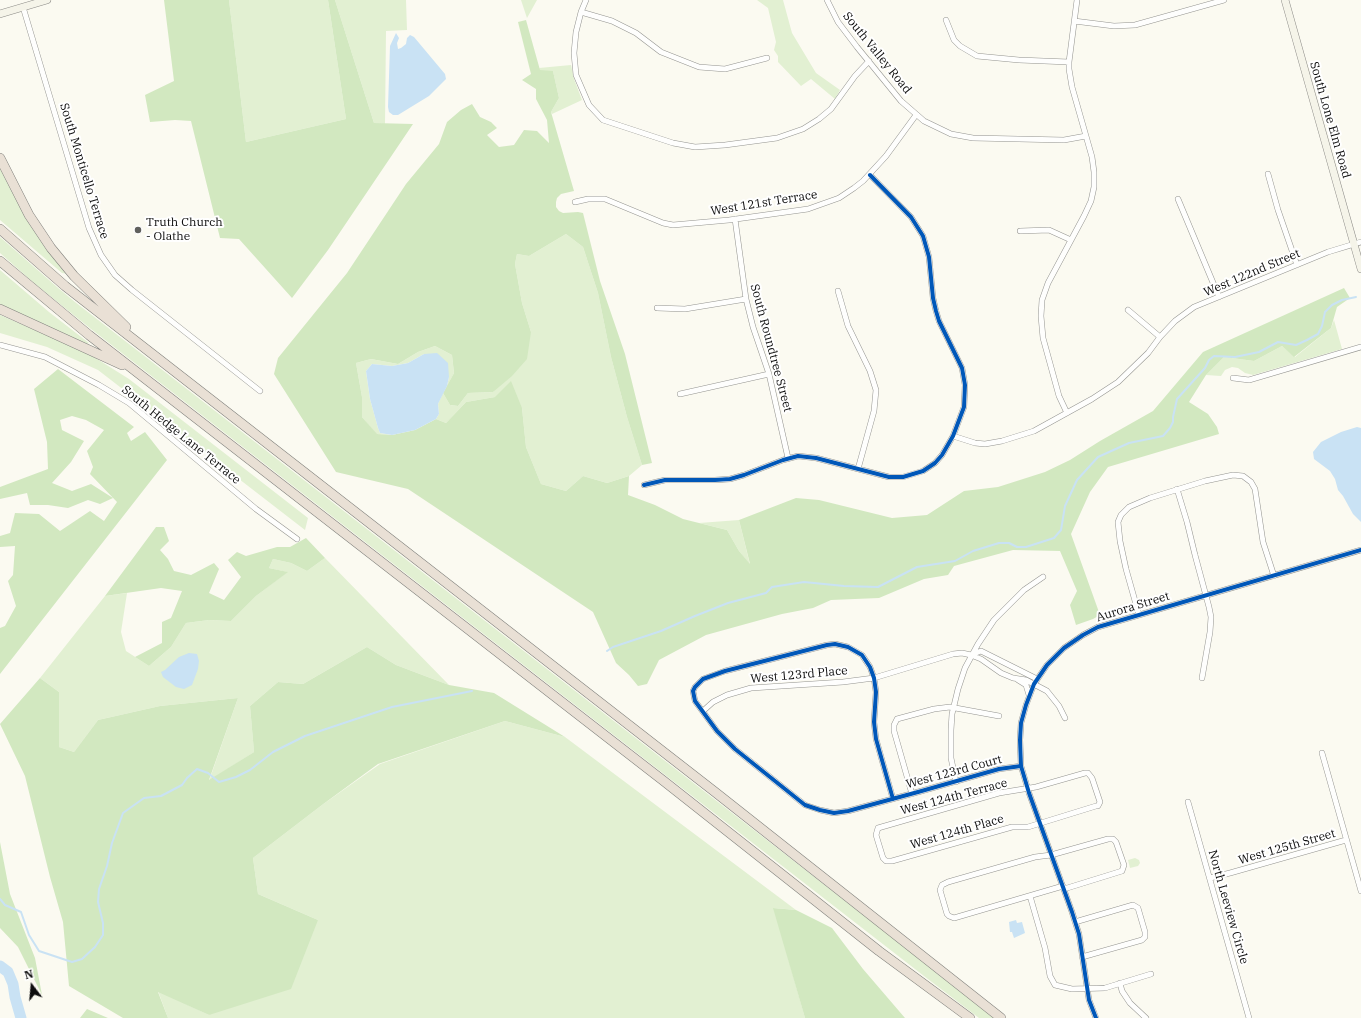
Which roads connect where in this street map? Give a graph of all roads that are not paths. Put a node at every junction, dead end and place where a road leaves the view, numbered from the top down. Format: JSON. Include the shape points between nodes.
{"nodes":[{"id":1,"x":47,"y":0,"type":"edge"},
{"id":2,"x":586,"y":0,"type":"edge"},
{"id":3,"x":827,"y":0,"type":"edge"},
{"id":4,"x":1077,"y":0,"type":"edge"},
{"id":5,"x":1224,"y":0,"type":"edge"},
{"id":6,"x":1285,"y":0,"type":"edge"},
{"id":7,"x":23,"y":7,"type":"junction"},
{"id":8,"x":581,"y":12,"type":"junction"},
{"id":9,"x":0,"y":14,"type":"edge"},
{"id":10,"x":946,"y":20,"type":"dead end"},
{"id":11,"x":1074,"y":21,"type":"junction"},
{"id":12,"x":767,"y":58,"type":"dead end"},
{"id":13,"x":869,"y":62,"type":"junction"},
{"id":14,"x":1069,"y":62,"type":"junction"},
{"id":15,"x":916,"y":115,"type":"junction"},
{"id":16,"x":1086,"y":136,"type":"junction"},
{"id":17,"x":0,"y":158,"type":"edge"},
{"id":18,"x":870,"y":174,"type":"junction"},
{"id":19,"x":1268,"y":174,"type":"dead end"},
{"id":20,"x":1178,"y":199,"type":"dead end"},
{"id":21,"x":575,"y":202,"type":"dead end"},
{"id":22,"x":735,"y":219,"type":"junction"},
{"id":23,"x":0,"y":229,"type":"edge"},
{"id":24,"x":1020,"y":231,"type":"dead end"},
{"id":25,"x":1071,"y":240,"type":"junction"},
{"id":26,"x":1358,"y":243,"type":"edge"},
{"id":27,"x":0,"y":261,"type":"edge"},
{"id":28,"x":1297,"y":265,"type":"junction"},
{"id":29,"x":1361,"y":269,"type":"edge"},
{"id":30,"x":838,"y":290,"type":"dead end"},
{"id":31,"x":1219,"y":297,"type":"junction"},
{"id":32,"x":746,"y":299,"type":"junction"},
{"id":33,"x":657,"y":308,"type":"dead end"},
{"id":34,"x":0,"y":309,"type":"edge"},
{"id":35,"x":1128,"y":310,"type":"dead end"},
{"id":36,"x":1160,"y":336,"type":"junction"},
{"id":37,"x":0,"y":345,"type":"edge"},
{"id":38,"x":1361,"y":347,"type":"edge"},
{"id":39,"x":154,"y":356,"type":"junction"},
{"id":40,"x":140,"y":374,"type":"junction"},
{"id":41,"x":769,"y":374,"type":"junction"},
{"id":42,"x":1233,"y":378,"type":"dead end"},
{"id":43,"x":260,"y":391,"type":"dead end"},
{"id":44,"x":680,"y":394,"type":"dead end"},
{"id":45,"x":1067,"y":412,"type":"junction"},
{"id":46,"x":953,"y":436,"type":"junction"},
{"id":47,"x":788,"y":458,"type":"junction"},
{"id":48,"x":858,"y":469,"type":"junction"},
{"id":49,"x":644,"y":485,"type":"dead end"},
{"id":50,"x":1177,"y":489,"type":"junction"},
{"id":51,"x":297,"y":539,"type":"dead end"},
{"id":52,"x":1361,"y":550,"type":"edge"},
{"id":53,"x":1274,"y":576,"type":"junction"},
{"id":54,"x":1043,"y":577,"type":"dead end"},
{"id":55,"x":1206,"y":595,"type":"junction"},
{"id":56,"x":1139,"y":615,"type":"junction"},
{"id":57,"x":971,"y":655,"type":"junction"},
{"id":58,"x":874,"y":678,"type":"junction"},
{"id":59,"x":1202,"y":678,"type":"dead end"},
{"id":60,"x":1017,"y":679,"type":"junction"},
{"id":61,"x":1036,"y":681,"type":"junction"},
{"id":62,"x":1029,"y":694,"type":"junction"},
{"id":63,"x":954,"y":708,"type":"junction"},
{"id":64,"x":703,"y":711,"type":"junction"},
{"id":65,"x":999,"y":716,"type":"dead end"},
{"id":66,"x":1065,"y":718,"type":"dead end"},
{"id":67,"x":1322,"y":753,"type":"dead end"},
{"id":68,"x":1021,"y":766,"type":"junction"},
{"id":69,"x":1091,"y":776,"type":"joint"},
{"id":70,"x":956,"y":782,"type":"junction"},
{"id":71,"x":1028,"y":788,"type":"junction"},
{"id":72,"x":912,"y":794,"type":"junction"},
{"id":73,"x":893,"y":799,"type":"junction"},
{"id":74,"x":1188,"y":802,"type":"dead end"},
{"id":75,"x":1040,"y":823,"type":"junction"},
{"id":76,"x":1346,"y":840,"type":"junction"},
{"id":77,"x":1051,"y":855,"type":"junction"},
{"id":78,"x":885,"y":861,"type":"joint"},
{"id":79,"x":1210,"y":878,"type":"junction"},
{"id":80,"x":1063,"y":887,"type":"junction"},
{"id":81,"x":1361,"y":891,"type":"edge"},
{"id":82,"x":1030,"y":896,"type":"junction"},
{"id":83,"x":1075,"y":922,"type":"junction"},
{"id":84,"x":1082,"y":957,"type":"junction"},
{"id":85,"x":1151,"y":974,"type":"dead end"},
{"id":86,"x":1120,"y":983,"type":"junction"},
{"id":87,"x":1087,"y":987,"type":"junction"},
{"id":88,"x":970,"y":1018,"type":"edge"},
{"id":89,"x":1001,"y":1018,"type":"edge"},
{"id":90,"x":1096,"y":1018,"type":"edge"},
{"id":91,"x":1146,"y":1018,"type":"edge"},
{"id":92,"x":1249,"y":1018,"type":"edge"}],
"edges":[{"from":1,"to":7,"type":"street"},
{"from":2,"to":8,"type":"street"},
{"from":3,"to":13,"type":"street","name":"South Valley Road","via":[[838,22]]},
{"from":4,"to":11,"type":"street"},
{"from":5,"to":11,"type":"street","via":[[1135,25],[1114,26]]},
{"from":6,"to":26,"type":"street","name":"South Lone Elm Road"},
{"from":7,"to":9,"type":"street"},
{"from":7,"to":43,"type":"street","name":"South Monticello Terrace","via":[[89,228],[101,255],[115,275],[132,290]]},
{"from":8,"to":12,"type":"street","via":[[612,21],[636,33],[660,52],[699,67],[725,69]]},
{"from":8,"to":13,"type":"street","via":[[574,53],[576,75],[590,105],[603,120],[695,148],[777,138],[803,129],[837,102],[855,76]]},
{"from":10,"to":14,"type":"street","via":[[954,40],[977,56]]},
{"from":11,"to":14,"type":"street"},
{"from":13,"to":15,"type":"street","name":"South Valley Road"},
{"from":14,"to":16,"type":"street","via":[[1071,82]]},
{"from":15,"to":16,"type":"street","via":[[951,134],[973,138],[1064,140]]},
{"from":15,"to":18,"type":"street","name":"West 121st Terrace"},
{"from":16,"to":25,"type":"street","via":[[1093,164],[1094,186],[1088,207]]},
{"from":17,"to":39,"type":"highway","via":[[29,215],[62,262]]},
{"from":18,"to":22,"type":"street","name":"West 121st Terrace","via":[[839,198],[819,206]]},
{"from":18,"to":46,"type":"street","via":[[914,220],[928,251],[936,311],[960,363],[964,380],[964,407]]},
{"from":19,"to":28,"type":"street"},
{"from":20,"to":31,"type":"street"},
{"from":21,"to":22,"type":"street","name":"West 121st Terrace","via":[[605,199],[673,225]]},
{"from":22,"to":32,"type":"street","name":"South Roundtree Street"},
{"from":23,"to":39,"type":"highway","via":[[65,286]]},
{"from":24,"to":25,"type":"street","via":[[1048,230]]},
{"from":25,"to":45,"type":"street","via":[[1048,283],[1040,316],[1043,338],[1059,396]]},
{"from":26,"to":28,"type":"street","name":"West 122nd Street"},
{"from":26,"to":29,"type":"street","name":"South Lone Elm Road"},
{"from":27,"to":40,"type":"highway","via":[[51,305]]},
{"from":28,"to":31,"type":"street","name":"West 122nd Street"},
{"from":30,"to":48,"type":"street","via":[[848,326],[870,371],[876,390],[874,411]]},
{"from":31,"to":36,"type":"street","name":"West 122nd Street","via":[[1183,314]]},
{"from":32,"to":33,"type":"street","via":[[685,309]]},
{"from":32,"to":41,"type":"street","name":"South Roundtree Street","via":[[752,327]]},
{"from":34,"to":40,"type":"highway"},
{"from":35,"to":36,"type":"street"},
{"from":36,"to":45,"type":"street","name":"West 122nd Street","via":[[1148,353],[1118,382]]},
{"from":37,"to":51,"type":"street","name":"South Hedge Lane Terrace","via":[[45,357],[129,403],[256,509]]},
{"from":38,"to":42,"type":"street","via":[[1249,380]]},
{"from":39,"to":89,"type":"highway","via":[[699,779]]},
{"from":40,"to":88,"type":"highway","via":[[879,951]]},
{"from":41,"to":44,"type":"street"},
{"from":41,"to":47,"type":"street","name":"South Roundtree Street"},
{"from":45,"to":46,"type":"street","name":"West 122nd Street","via":[[1034,431],[993,443],[975,443]]},
{"from":46,"to":48,"type":"street","via":[[938,460],[917,473],[897,478]]},
{"from":47,"to":48,"type":"street","via":[[811,456]]},
{"from":47,"to":49,"type":"street","via":[[730,478],[665,480]]},
{"from":50,"to":53,"type":"street","via":[[1233,475],[1249,479],[1255,489],[1263,542]]},
{"from":50,"to":55,"type":"street"},
{"from":50,"to":56,"type":"street","via":[[1129,507],[1118,522],[1126,569]]},
{"from":52,"to":53,"type":"street","name":"Aurora Street"},
{"from":53,"to":55,"type":"street","name":"Aurora Street"},
{"from":54,"to":57,"type":"street","via":[[1024,590],[994,620]]},
{"from":55,"to":56,"type":"street","name":"Aurora Street"},
{"from":55,"to":59,"type":"street","via":[[1210,617]]},
{"from":56,"to":61,"type":"street","name":"Aurora Street","via":[[1083,635],[1058,653]]},
{"from":57,"to":58,"type":"street","name":"West 123rd Place","via":[[953,654]]},
{"from":57,"to":60,"type":"street","name":"West 123rd Place","via":[[988,662],[1001,673]]},
{"from":57,"to":61,"type":"street","name":"West 123rd Place","via":[[981,651]]},
{"from":57,"to":63,"type":"street","via":[[961,678]]},
{"from":58,"to":64,"type":"street","name":"West 123rd Place","via":[[751,688],[727,695]]},
{"from":58,"to":64,"type":"street","name":"West 123rd Court","via":[[862,655],[843,645],[827,645],[725,671],[704,680],[695,686],[693,691],[695,701]]},
{"from":58,"to":73,"type":"street","via":[[876,739]]},
{"from":60,"to":61,"type":"street","name":"West 123rd Place"},
{"from":60,"to":62,"type":"street","via":[[1026,685]]},
{"from":61,"to":62,"type":"street","name":"Aurora Street"},
{"from":61,"to":66,"type":"street","via":[[1054,698]]},
{"from":62,"to":68,"type":"street","name":"Aurora Street","via":[[1021,723]]},
{"from":63,"to":65,"type":"street"},
{"from":63,"to":70,"type":"street","via":[[950,747]]},
{"from":63,"to":72,"type":"street","via":[[934,709],[895,721],[894,731]]},
{"from":64,"to":73,"type":"street","name":"West 123rd Court","via":[[717,731],[735,749],[805,805],[834,813]]},
{"from":67,"to":76,"type":"street"},
{"from":68,"to":70,"type":"street","name":"West 123rd Court","via":[[999,769]]},
{"from":68,"to":71,"type":"street","name":"Aurora Street"},
{"from":69,"to":71,"type":"street","name":"West 124th Terrace","via":[[1085,773]]},
{"from":69,"to":75,"type":"street","name":"West 124th Place","via":[[1100,802],[1098,806]]},
{"from":70,"to":72,"type":"street","name":"West 123rd Court"},
{"from":71,"to":75,"type":"street","name":"Aurora Street"},
{"from":71,"to":78,"type":"street","name":"West 124th Terrace","via":[[999,793],[878,828],[876,835]]},
{"from":72,"to":73,"type":"street","name":"West 123rd Court"},
{"from":74,"to":79,"type":"street","name":"North Leeview Circle"},
{"from":75,"to":77,"type":"street","name":"Aurora Street"},
{"from":75,"to":78,"type":"street","name":"West 124th Place","via":[[1028,827],[1012,827]]},
{"from":76,"to":79,"type":"street","name":"West 125th Street"},
{"from":76,"to":81,"type":"street"},
{"from":77,"to":80,"type":"street","name":"Aurora Street"},
{"from":77,"to":80,"type":"street","via":[[1111,838],[1117,843],[1124,865],[1120,872]]},
{"from":77,"to":82,"type":"street","via":[[1035,857],[940,887],[947,914],[951,917]]},
{"from":79,"to":92,"type":"street","name":"North Leeview Circle"},
{"from":80,"to":82,"type":"street"},
{"from":80,"to":83,"type":"street","name":"Aurora Street"},
{"from":82,"to":87,"type":"street","via":[[1052,981],[1055,985],[1072,989]]},
{"from":83,"to":84,"type":"street","name":"Aurora Street"},
{"from":83,"to":84,"type":"street","via":[[1133,905],[1138,908],[1145,932],[1144,938]]},
{"from":84,"to":87,"type":"street","name":"Aurora Street"},
{"from":85,"to":86,"type":"street"},
{"from":86,"to":87,"type":"street","via":[[1105,988]]},
{"from":86,"to":91,"type":"street","via":[[1130,1003]]},
{"from":87,"to":90,"type":"street","name":"Aurora Street"}]}
